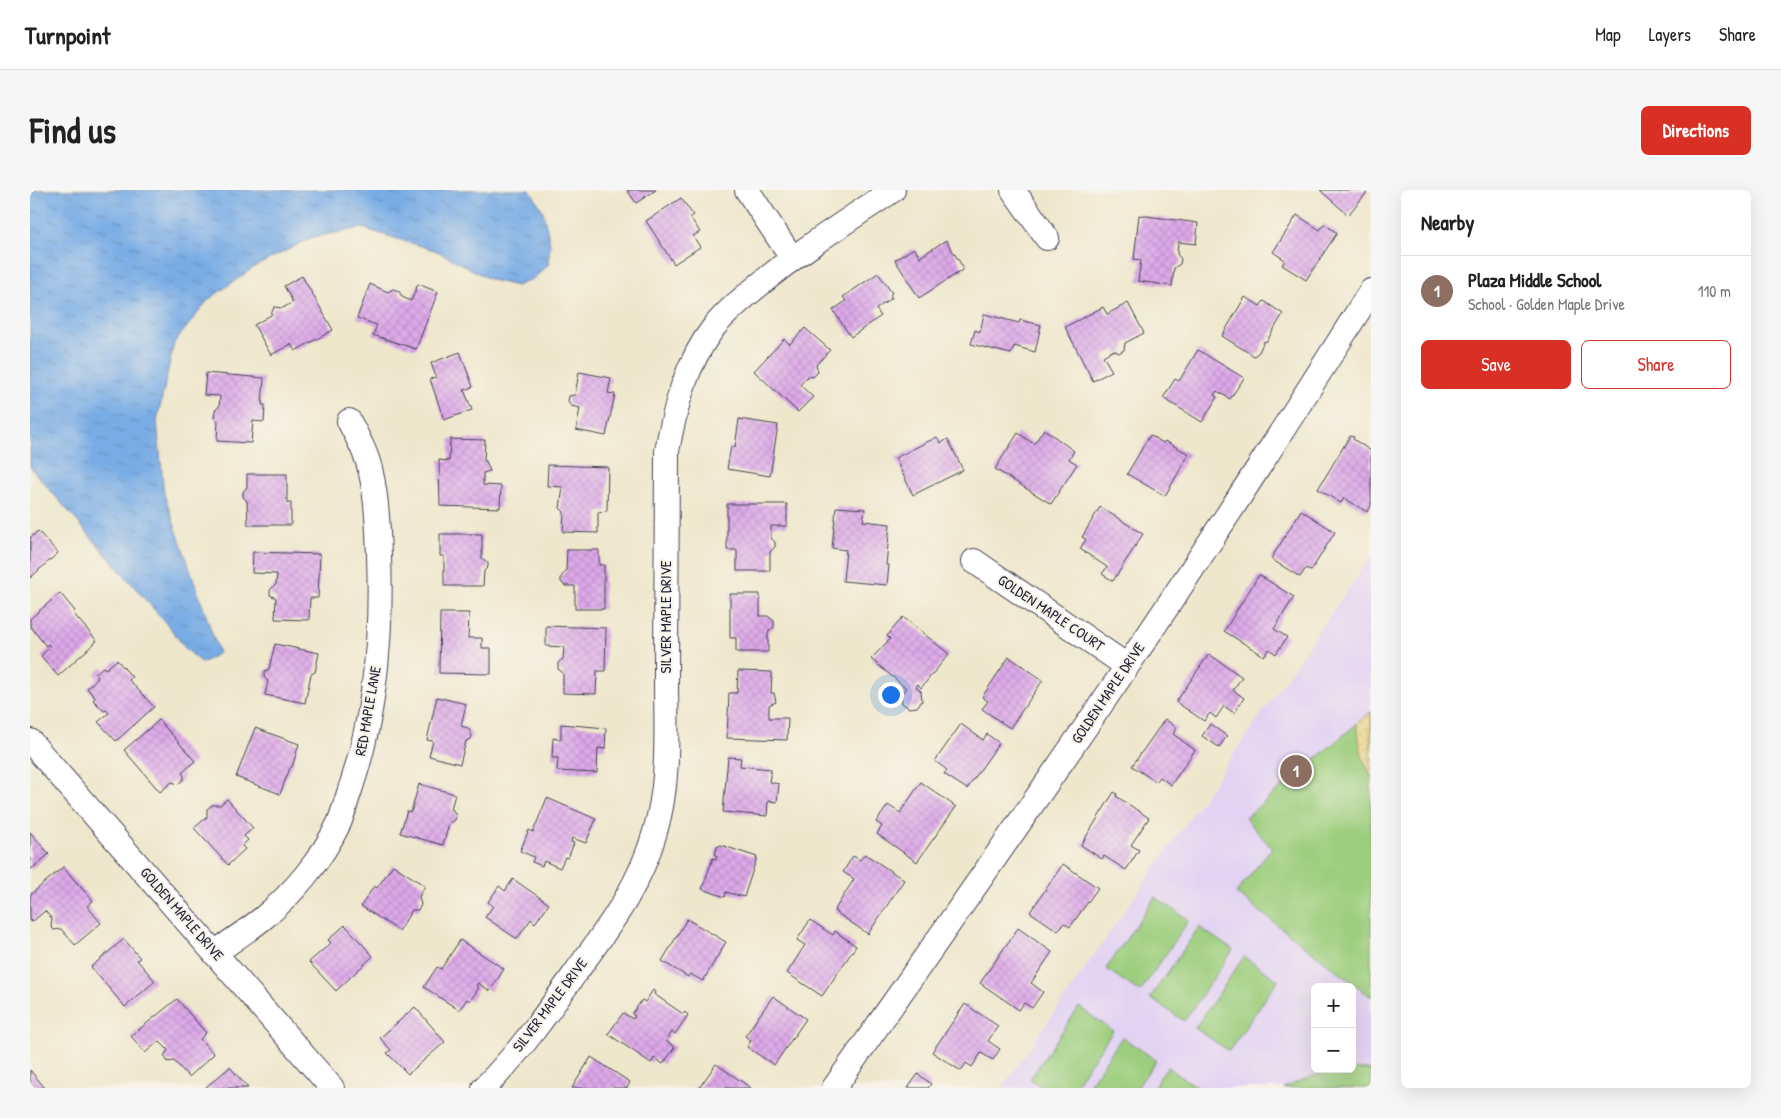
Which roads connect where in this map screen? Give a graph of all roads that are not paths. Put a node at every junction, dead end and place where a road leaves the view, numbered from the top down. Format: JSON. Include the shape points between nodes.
{"nodes":[{"id":1,"x":747,"y":190,"type":"edge"},
{"id":2,"x":893,"y":190,"type":"edge"},
{"id":3,"x":1013,"y":190,"type":"edge"},
{"id":4,"x":1047,"y":238,"type":"dead end"},
{"id":5,"x":792,"y":258,"type":"junction"},
{"id":6,"x":1371,"y":291,"type":"edge"},
{"id":7,"x":349,"y":421,"type":"dead end"},
{"id":8,"x":974,"y":561,"type":"dead end"},
{"id":9,"x":1128,"y":666,"type":"junction"},
{"id":10,"x":30,"y":741,"type":"edge"},
{"id":11,"x":216,"y":952,"type":"junction"},
{"id":12,"x":332,"y":1088,"type":"edge"},
{"id":13,"x":484,"y":1088,"type":"edge"},
{"id":14,"x":834,"y":1088,"type":"edge"}],
"edges":[{"from":1,"to":5,"type":"street"},
{"from":2,"to":5,"type":"street","name":"SILVER MAPLE DRIVE"},
{"from":3,"to":4,"type":"street"},
{"from":5,"to":13,"type":"street","name":"SILVER MAPLE DRIVE","via":[[731,308],[714,328],[694,359],[673,414],[668,451],[668,736],[656,830],[643,868],[625,903],[538,1025]]},
{"from":6,"to":9,"type":"street","name":"GOLDEN MAPLE DRIVE"},
{"from":7,"to":11,"type":"street","name":"RED MAPLE LANE","via":[[371,471],[377,505],[380,588],[372,706],[358,765],[339,822],[318,858],[262,919]]},
{"from":8,"to":9,"type":"street","name":"GOLDEN MAPLE COURT"},
{"from":9,"to":14,"type":"street","name":"GOLDEN MAPLE DRIVE"},
{"from":10,"to":11,"type":"street","name":"GOLDEN MAPLE DRIVE"},
{"from":11,"to":12,"type":"street","name":"GOLDEN MAPLE DRIVE"}]}
